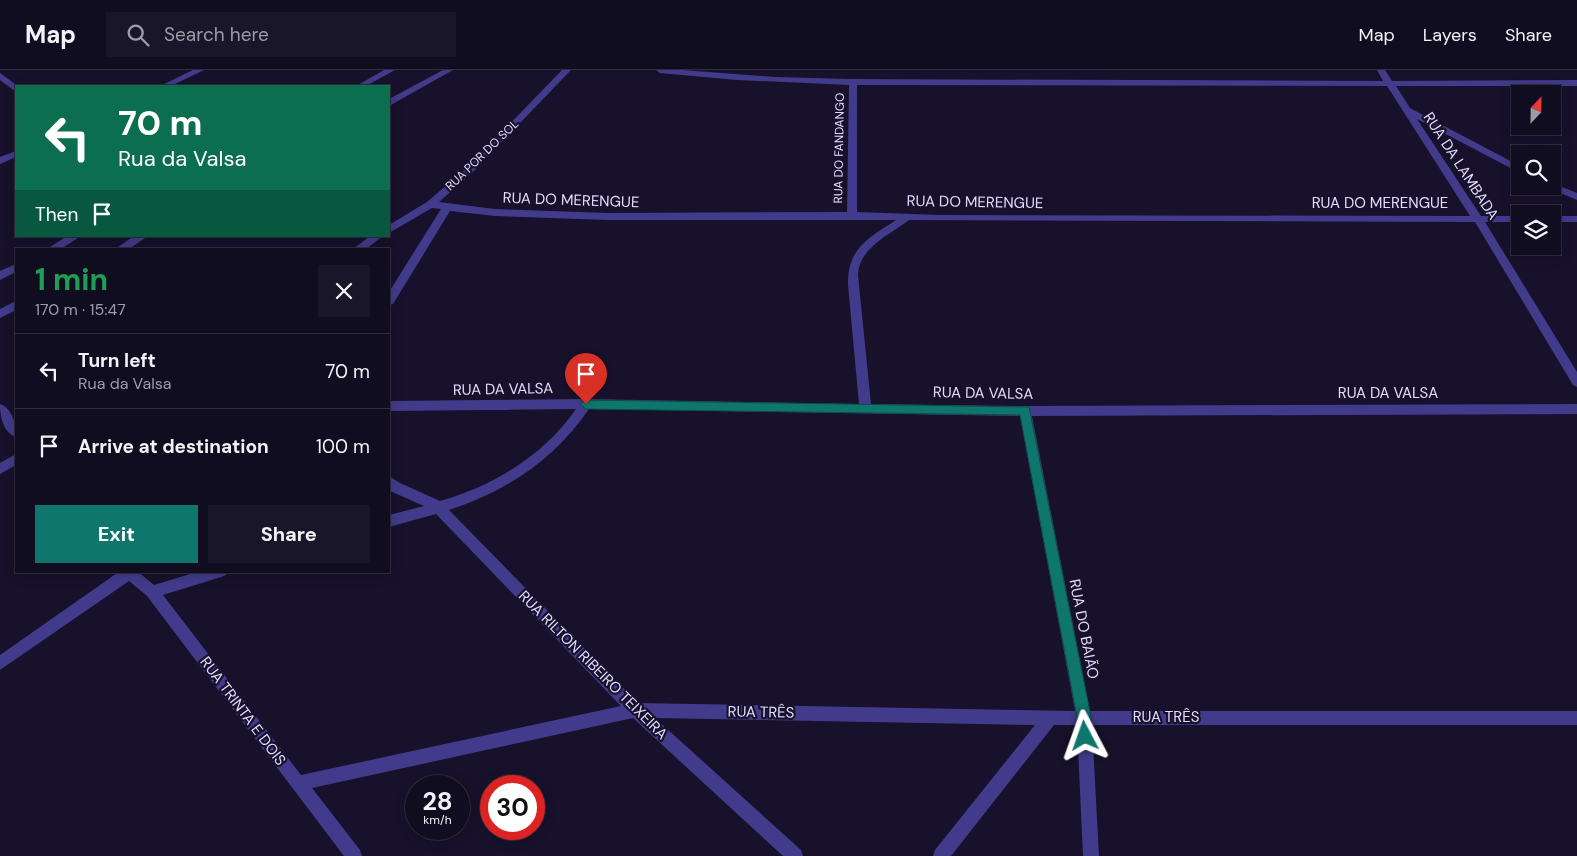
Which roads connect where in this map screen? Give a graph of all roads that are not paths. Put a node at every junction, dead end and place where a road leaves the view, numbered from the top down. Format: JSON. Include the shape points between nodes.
{"nodes":[{"id":1,"x":200,"y":70,"type":"edge"},
{"id":2,"x":391,"y":70,"type":"edge"},
{"id":3,"x":449,"y":70,"type":"edge"},
{"id":4,"x":567,"y":70,"type":"edge"},
{"id":5,"x":660,"y":70,"type":"edge"},
{"id":6,"x":1381,"y":70,"type":"edge"},
{"id":7,"x":0,"y":76,"type":"edge"},
{"id":8,"x":853,"y":81,"type":"junction"},
{"id":9,"x":1388,"y":82,"type":"junction"},
{"id":10,"x":1577,"y":83,"type":"edge"},
{"id":11,"x":166,"y":85,"type":"edge"},
{"id":12,"x":362,"y":85,"type":"edge"},
{"id":13,"x":15,"y":88,"type":"edge"},
{"id":14,"x":390,"y":102,"type":"edge"},
{"id":15,"x":1405,"y":108,"type":"junction"},
{"id":16,"x":15,"y":154,"type":"edge"},
{"id":17,"x":0,"y":162,"type":"edge"},
{"id":18,"x":1511,"y":165,"type":"edge"},
{"id":19,"x":1561,"y":190,"type":"edge"},
{"id":20,"x":1577,"y":197,"type":"edge"},
{"id":21,"x":431,"y":204,"type":"junction"},
{"id":22,"x":447,"y":207,"type":"junction"},
{"id":23,"x":852,"y":214,"type":"junction"},
{"id":24,"x":908,"y":216,"type":"junction"},
{"id":25,"x":1477,"y":218,"type":"junction"},
{"id":26,"x":1511,"y":219,"type":"edge"},
{"id":27,"x":1561,"y":219,"type":"edge"},
{"id":28,"x":1577,"y":219,"type":"edge"},
{"id":29,"x":390,"y":229,"type":"edge"},
{"id":30,"x":74,"y":237,"type":"edge"},
{"id":31,"x":141,"y":237,"type":"edge"},
{"id":32,"x":376,"y":237,"type":"edge"},
{"id":33,"x":54,"y":248,"type":"edge"},
{"id":34,"x":122,"y":248,"type":"edge"},
{"id":35,"x":360,"y":248,"type":"edge"},
{"id":36,"x":15,"y":268,"type":"edge"},
{"id":37,"x":0,"y":276,"type":"edge"},
{"id":38,"x":390,"y":300,"type":"edge"},
{"id":39,"x":15,"y":306,"type":"edge"},
{"id":40,"x":0,"y":314,"type":"edge"},
{"id":41,"x":1577,"y":382,"type":"edge"},
{"id":42,"x":586,"y":404,"type":"junction"},
{"id":43,"x":390,"y":406,"type":"edge"},
{"id":44,"x":865,"y":408,"type":"junction"},
{"id":45,"x":0,"y":409,"type":"edge"},
{"id":46,"x":1577,"y":409,"type":"edge"},
{"id":47,"x":1025,"y":410,"type":"junction"},
{"id":48,"x":15,"y":431,"type":"edge"},
{"id":49,"x":15,"y":461,"type":"edge"},
{"id":50,"x":0,"y":469,"type":"edge"},
{"id":51,"x":390,"y":482,"type":"edge"},
{"id":52,"x":437,"y":506,"type":"junction"},
{"id":53,"x":390,"y":521,"type":"edge"},
{"id":54,"x":127,"y":573,"type":"edge"},
{"id":55,"x":129,"y":573,"type":"edge"},
{"id":56,"x":214,"y":573,"type":"edge"},
{"id":57,"x":152,"y":592,"type":"junction"},
{"id":58,"x":0,"y":663,"type":"edge"},
{"id":59,"x":636,"y":710,"type":"junction"},
{"id":60,"x":1084,"y":717,"type":"junction"},
{"id":61,"x":1050,"y":718,"type":"junction"},
{"id":62,"x":1577,"y":718,"type":"edge"},
{"id":63,"x":298,"y":783,"type":"junction"},
{"id":64,"x":354,"y":856,"type":"edge"},
{"id":65,"x":794,"y":856,"type":"edge"},
{"id":66,"x":941,"y":856,"type":"edge"},
{"id":67,"x":1091,"y":856,"type":"edge"}],
"edges":[{"from":1,"to":11,"type":"street"},
{"from":2,"to":12,"type":"street"},
{"from":3,"to":14,"type":"street"},
{"from":4,"to":21,"type":"street","name":"RUA POR DO SOL"},
{"from":5,"to":8,"type":"street","via":[[698,76]]},
{"from":6,"to":9,"type":"street","name":"RUA DA LAMBADA"},
{"from":7,"to":13,"type":"street"},
{"from":8,"to":9,"type":"street","via":[[1076,84]]},
{"from":8,"to":23,"type":"street","name":"RUA DO FANDANGO"},
{"from":9,"to":10,"type":"street"},
{"from":9,"to":15,"type":"street","name":"RUA DA LAMBADA"},
{"from":15,"to":18,"type":"street"},
{"from":15,"to":25,"type":"street","name":"RUA DA LAMBADA"},
{"from":16,"to":17,"type":"street"},
{"from":19,"to":20,"type":"street"},
{"from":21,"to":22,"type":"street","name":"RUA DO MERENGUE"},
{"from":21,"to":29,"type":"street","name":"RUA POR DO SOL"},
{"from":22,"to":23,"type":"street","name":"RUA DO MERENGUE","via":[[604,218]]},
{"from":22,"to":38,"type":"street"},
{"from":23,"to":24,"type":"street","name":"RUA DO MERENGUE"},
{"from":24,"to":25,"type":"street","name":"RUA DO MERENGUE"},
{"from":24,"to":44,"type":"street","via":[[870,242],[859,253],[853,266]]},
{"from":25,"to":26,"type":"street","name":"RUA DO MERENGUE"},
{"from":25,"to":41,"type":"street","name":"RUA DA LAMBADA"},
{"from":27,"to":28,"type":"street"},
{"from":30,"to":33,"type":"street"},
{"from":31,"to":34,"type":"street"},
{"from":32,"to":35,"type":"street"},
{"from":36,"to":37,"type":"street"},
{"from":39,"to":40,"type":"street"},
{"from":42,"to":43,"type":"street","name":"RUA DA VALSA"},
{"from":42,"to":44,"type":"street","name":"RUA DA VALSA"},
{"from":42,"to":52,"type":"street","via":[[564,436],[506,479],[459,501]]},
{"from":44,"to":47,"type":"street","name":"RUA DA VALSA"},
{"from":45,"to":48,"type":"street"},
{"from":46,"to":47,"type":"street","name":"RUA DA VALSA"},
{"from":47,"to":60,"type":"street","name":"RUA DO BAIÃO"},
{"from":49,"to":50,"type":"street"},
{"from":51,"to":52,"type":"street","name":"RUA RILTON RIBEIRO TEIXEIRA"},
{"from":52,"to":53,"type":"street"},
{"from":52,"to":59,"type":"street","name":"RUA RILTON RIBEIRO TEIXEIRA"},
{"from":54,"to":58,"type":"street"},
{"from":55,"to":57,"type":"street","name":"RUA TRINTA E DOIS"},
{"from":56,"to":57,"type":"street"},
{"from":57,"to":63,"type":"street","name":"RUA TRINTA E DOIS"},
{"from":59,"to":61,"type":"street","name":"RUA TRÊS"},
{"from":59,"to":63,"type":"street","name":"RUA TRÊS"},
{"from":59,"to":65,"type":"street","name":"RUA RILTON RIBEIRO TEIXEIRA"},
{"from":60,"to":61,"type":"street","name":"RUA TRÊS"},
{"from":60,"to":62,"type":"street","name":"RUA TRÊS"},
{"from":60,"to":67,"type":"street","name":"RUA DO BAIÃO"},
{"from":61,"to":66,"type":"street"},
{"from":63,"to":64,"type":"street","name":"RUA TRINTA E DOIS"}]}
